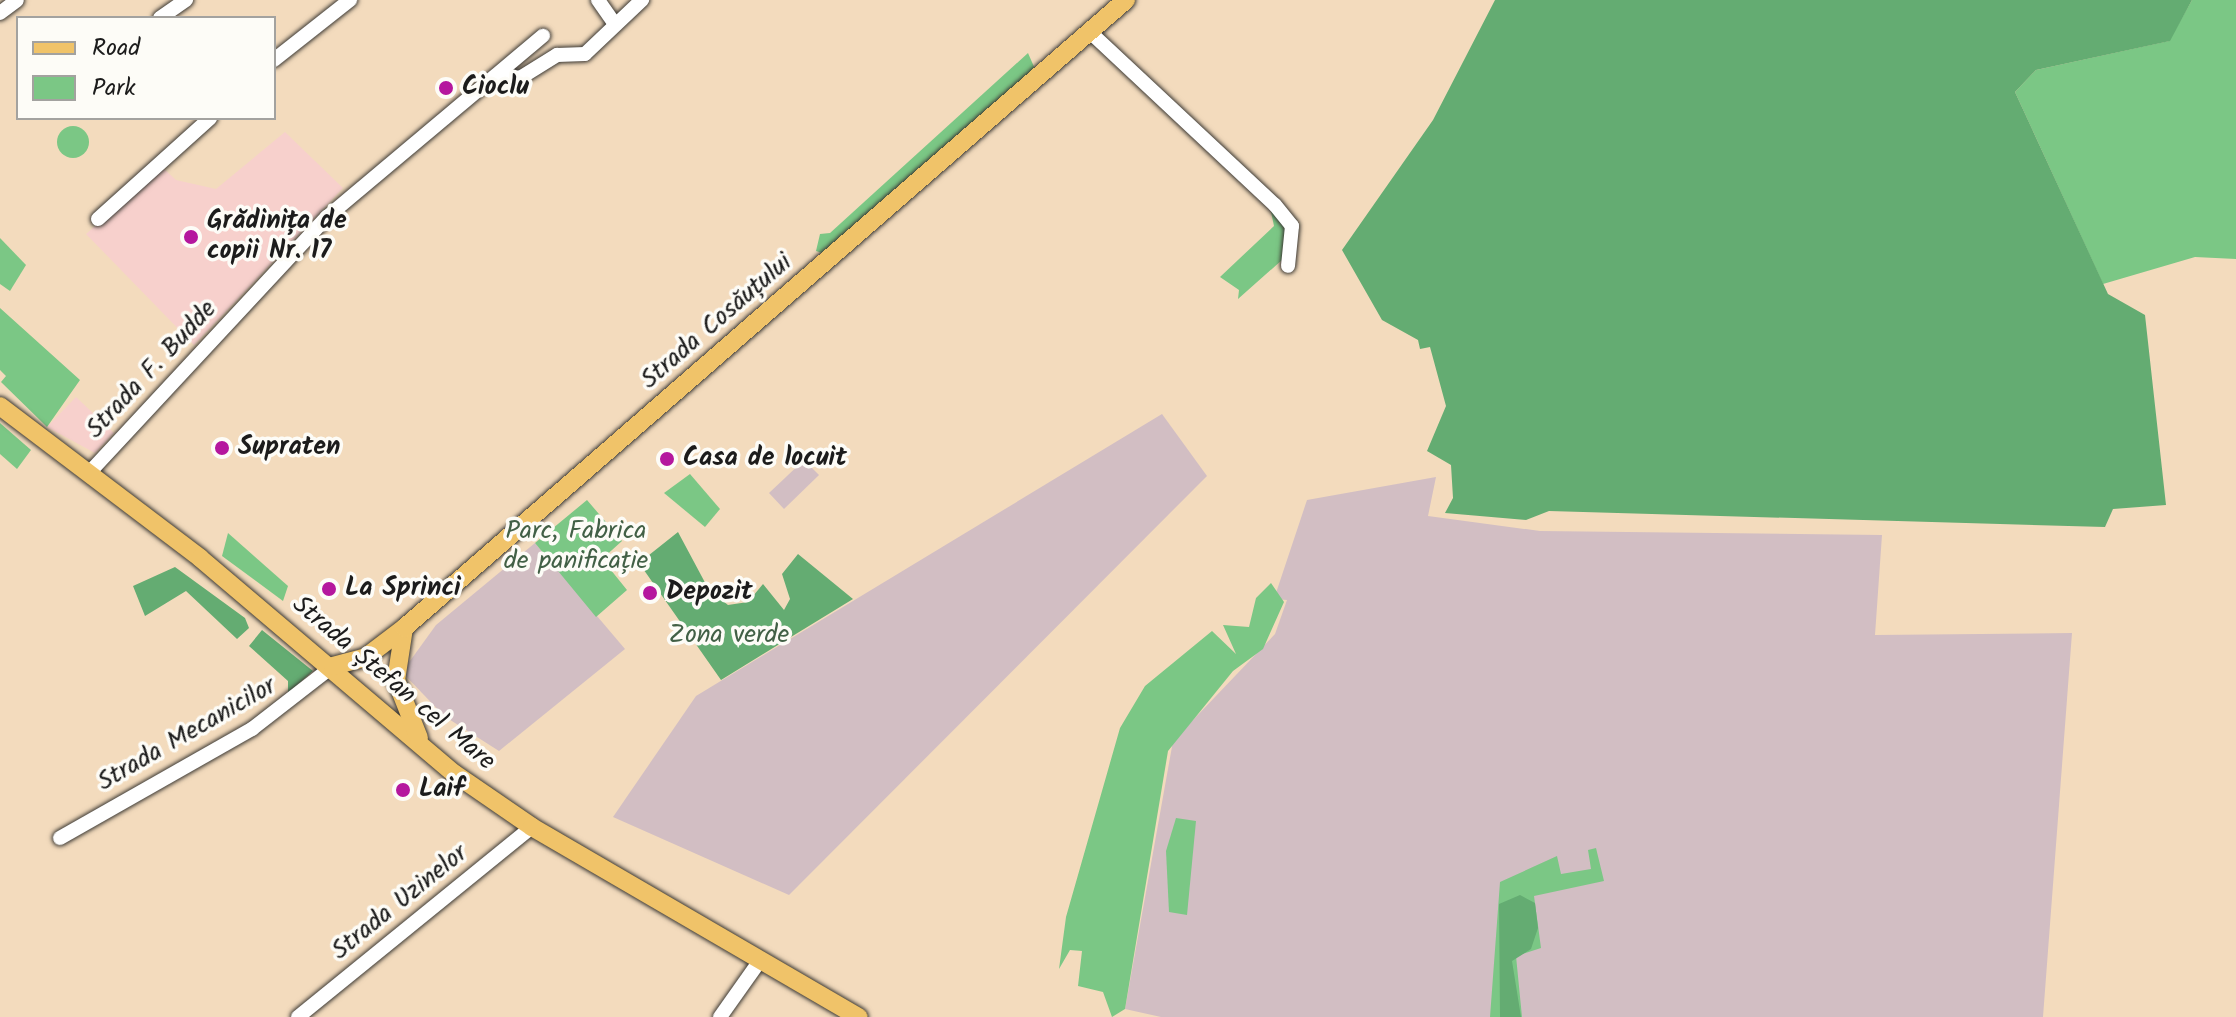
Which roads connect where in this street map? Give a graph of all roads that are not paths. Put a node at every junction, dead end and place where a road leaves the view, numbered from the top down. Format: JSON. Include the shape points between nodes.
{"nodes":[{"id":1,"x":17,"y":0,"type":"edge"},
{"id":2,"x":186,"y":0,"type":"edge"},
{"id":3,"x":350,"y":0,"type":"edge"},
{"id":4,"x":598,"y":0,"type":"edge"},
{"id":5,"x":642,"y":0,"type":"edge"},
{"id":6,"x":1126,"y":0,"type":"edge"},
{"id":7,"x":0,"y":13,"type":"edge"},
{"id":8,"x":163,"y":16,"type":"edge"},
{"id":9,"x":615,"y":24,"type":"junction"},
{"id":10,"x":1090,"y":32,"type":"junction"},
{"id":11,"x":543,"y":36,"type":"dead end"},
{"id":12,"x":276,"y":58,"type":"edge"},
{"id":13,"x":499,"y":76,"type":"junction"},
{"id":14,"x":208,"y":120,"type":"edge"},
{"id":15,"x":98,"y":219,"type":"dead end"},
{"id":16,"x":1288,"y":266,"type":"dead end"},
{"id":17,"x":0,"y":406,"type":"edge"},
{"id":18,"x":89,"y":473,"type":"junction"},
{"id":19,"x":404,"y":628,"type":"junction"},
{"id":20,"x":333,"y":666,"type":"junction"},
{"id":21,"x":430,"y":753,"type":"junction"},
{"id":22,"x":532,"y":827,"type":"junction"},
{"id":23,"x":60,"y":838,"type":"dead end"},
{"id":24,"x":761,"y":959,"type":"junction"},
{"id":25,"x":298,"y":1017,"type":"edge"},
{"id":26,"x":720,"y":1017,"type":"edge"},
{"id":27,"x":859,"y":1017,"type":"edge"}],
"edges":[{"from":1,"to":7,"type":"street"},
{"from":2,"to":8,"type":"street"},
{"from":3,"to":12,"type":"street"},
{"from":4,"to":9,"type":"street"},
{"from":5,"to":9,"type":"street","name":"Strada F. Budde"},
{"from":6,"to":10,"type":"main road","name":"Strada Cosăuțului"},
{"from":9,"to":13,"type":"street","name":"Strada F. Budde","via":[[585,54],[557,55],[520,78]]},
{"from":10,"to":16,"type":"street","via":[[1275,205],[1292,226]]},
{"from":10,"to":19,"type":"main road","name":"Strada Cosăuțului"},
{"from":11,"to":13,"type":"street","name":"Strada F. Budde"},
{"from":13,"to":18,"type":"street","name":"Strada F. Budde","via":[[327,217]]},
{"from":14,"to":15,"type":"street"},
{"from":17,"to":18,"type":"main road","name":"Strada Ștefan cel Mare"},
{"from":18,"to":20,"type":"main road","name":"Strada Ștefan cel Mare"},
{"from":19,"to":20,"type":"main road","name":"Strada Cosăuțului","via":[[366,657]]},
{"from":19,"to":21,"type":"main road","via":[[400,700]]},
{"from":20,"to":21,"type":"main road","name":"Strada Ștefan cel Mare"},
{"from":20,"to":23,"type":"street","name":"Strada Mecanicilor","via":[[252,729]]},
{"from":21,"to":22,"type":"main road","name":"Strada Ștefan cel Mare"},
{"from":22,"to":24,"type":"main road","name":"Strada Ștefan cel Mare"},
{"from":22,"to":25,"type":"street","name":"Strada Uzinelor"},
{"from":24,"to":26,"type":"street"},
{"from":24,"to":27,"type":"main road","name":"Strada Ștefan cel Mare"}]}
